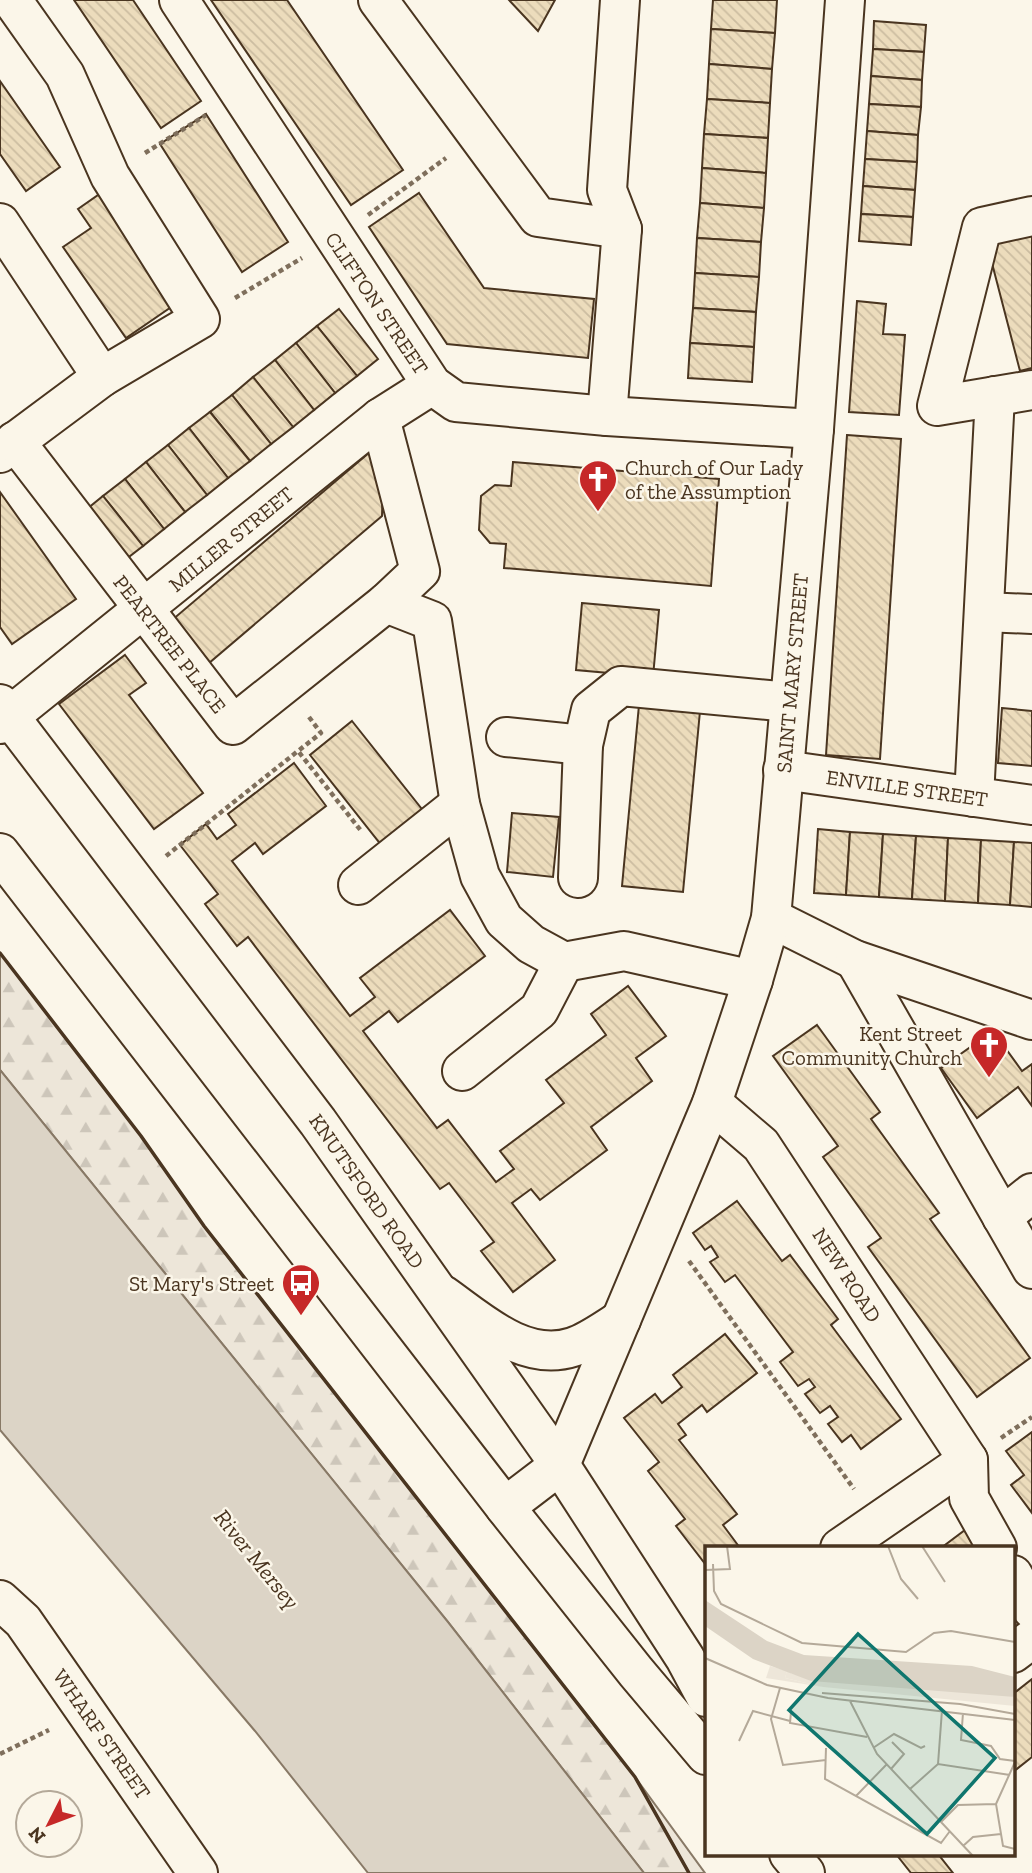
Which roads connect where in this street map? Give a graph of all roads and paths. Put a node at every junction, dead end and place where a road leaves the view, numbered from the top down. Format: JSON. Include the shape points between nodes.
{"nodes":[{"id":1,"x":12,"y":0,"type":"edge"},
{"id":2,"x":179,"y":0,"type":"edge"},
{"id":3,"x":378,"y":0,"type":"edge"},
{"id":4,"x":620,"y":0,"type":"edge"},
{"id":5,"x":845,"y":0,"type":"edge"},
{"id":6,"x":238,"y":93,"type":"junction"},
{"id":7,"x":477,"y":135,"type":"junction"},
{"id":8,"x":110,"y":176,"type":"junction"},
{"id":9,"x":1032,"y":216,"type":"edge"},
{"id":10,"x":0,"y":223,"type":"edge"},
{"id":11,"x":622,"y":229,"type":"junction"},
{"id":12,"x":335,"y":238,"type":"junction"},
{"id":13,"x":200,"y":319,"type":"junction"},
{"id":14,"x":102,"y":377,"type":"junction"},
{"id":15,"x":432,"y":385,"type":"junction"},
{"id":16,"x":1032,"y":390,"type":"edge"},
{"id":17,"x":995,"y":397,"type":"junction"},
{"id":18,"x":607,"y":416,"type":"junction"},
{"id":19,"x":380,"y":418,"type":"junction"},
{"id":20,"x":814,"y":429,"type":"junction"},
{"id":21,"x":7,"y":447,"type":"edge"},
{"id":22,"x":386,"y":603,"type":"junction"},
{"id":23,"x":144,"y":609,"type":"junction"},
{"id":24,"x":984,"y":612,"type":"junction"},
{"id":25,"x":1032,"y":614,"type":"edge"},
{"id":26,"x":284,"y":685,"type":"junction"},
{"id":27,"x":789,"y":702,"type":"junction"},
{"id":28,"x":3,"y":715,"type":"edge"},
{"id":29,"x":506,"y":737,"type":"dead end"},
{"id":30,"x":583,"y":745,"type":"junction"},
{"id":31,"x":298,"y":751,"type":"junction"},
{"id":32,"x":783,"y":770,"type":"junction"},
{"id":33,"x":974,"y":797,"type":"junction"},
{"id":34,"x":460,"y":804,"type":"junction"},
{"id":35,"x":1032,"y":806,"type":"edge"},
{"id":36,"x":0,"y":853,"type":"edge"},
{"id":37,"x":372,"y":874,"type":"joint"},
{"id":38,"x":578,"y":878,"type":"dead end"},
{"id":39,"x":135,"y":881,"type":"junction"},
{"id":40,"x":771,"y":918,"type":"junction"},
{"id":41,"x":855,"y":960,"type":"junction"},
{"id":42,"x":564,"y":962,"type":"junction"},
{"id":43,"x":753,"y":980,"type":"junction"},
{"id":44,"x":1032,"y":1020,"type":"edge"},
{"id":45,"x":462,"y":1071,"type":"dead end"},
{"id":46,"x":712,"y":1102,"type":"junction"},
{"id":47,"x":1032,"y":1194,"type":"edge"},
{"id":48,"x":1002,"y":1217,"type":"junction"},
{"id":49,"x":662,"y":1222,"type":"junction"},
{"id":50,"x":1032,"y":1269,"type":"edge"},
{"id":51,"x":438,"y":1292,"type":"junction"},
{"id":52,"x":621,"y":1320,"type":"junction"},
{"id":53,"x":968,"y":1460,"type":"junction"},
{"id":54,"x":560,"y":1465,"type":"junction"},
{"id":55,"x":505,"y":1507,"type":"junction"},
{"id":56,"x":877,"y":1521,"type":"junction"},
{"id":57,"x":842,"y":1546,"type":"edge"},
{"id":58,"x":996,"y":1546,"type":"edge"},
{"id":59,"x":1014,"y":1577,"type":"edge"},
{"id":60,"x":0,"y":1600,"type":"edge"},
{"id":61,"x":1032,"y":1609,"type":"edge"},
{"id":62,"x":1032,"y":1639,"type":"edge"},
{"id":63,"x":1014,"y":1652,"type":"edge"},
{"id":64,"x":705,"y":1695,"type":"edge"},
{"id":65,"x":52,"y":1728,"type":"dead end"},
{"id":66,"x":0,"y":1754,"type":"edge"},
{"id":67,"x":705,"y":1754,"type":"edge"},
{"id":68,"x":791,"y":1856,"type":"edge"},
{"id":69,"x":795,"y":1856,"type":"edge"},
{"id":70,"x":198,"y":1873,"type":"edge"},
{"id":71,"x":805,"y":1873,"type":"edge"}],
"edges":[{"from":1,"to":8,"type":"main road","via":[[65,75]]},
{"from":2,"to":6,"type":"main road","name":"CLIFTON STREET"},
{"from":3,"to":7,"type":"main road"},
{"from":4,"to":11,"type":"main road","via":[[607,190]]},
{"from":5,"to":20,"type":"main road","name":"SAINT MARY STREET"},
{"from":6,"to":8,"type":"path"},
{"from":6,"to":12,"type":"main road","name":"CLIFTON STREET"},
{"from":7,"to":11,"type":"main road","via":[[538,217]]},
{"from":7,"to":12,"type":"path"},
{"from":8,"to":13,"type":"main road"},
{"from":9,"to":17,"type":"main road","via":[[982,227],[937,406]]},
{"from":10,"to":14,"type":"main road"},
{"from":11,"to":18,"type":"main road"},
{"from":12,"to":13,"type":"path"},
{"from":12,"to":15,"type":"main road","name":"CLIFTON STREET"},
{"from":13,"to":14,"type":"main road"},
{"from":14,"to":21,"type":"main road"},
{"from":15,"to":18,"type":"main road","name":"CLIFTON STREET","via":[[456,402]]},
{"from":15,"to":19,"type":"main road","name":"MILLER STREET"},
{"from":16,"to":17,"type":"main road"},
{"from":17,"to":24,"type":"main road"},
{"from":18,"to":20,"type":"main road","name":"CLIFTON STREET"},
{"from":19,"to":22,"type":"main road","name":"PEARTREE PLACE","via":[[420,571]]},
{"from":19,"to":23,"type":"main road","name":"MILLER STREET"},
{"from":20,"to":27,"type":"main road","name":"SAINT MARY STREET"},
{"from":21,"to":23,"type":"main road","name":"PEARTREE PLACE"},
{"from":22,"to":26,"type":"main road","name":"PEARTREE PLACE"},
{"from":22,"to":34,"type":"main road","via":[[432,621]]},
{"from":23,"to":26,"type":"main road","name":"PEARTREE PLACE","via":[[233,725]]},
{"from":23,"to":28,"type":"main road","name":"MILLER STREET"},
{"from":24,"to":25,"type":"main road"},
{"from":24,"to":33,"type":"main road"},
{"from":26,"to":31,"type":"path","via":[[321,733]]},
{"from":27,"to":30,"type":"main road","via":[[621,686],[591,710]]},
{"from":27,"to":32,"type":"main road","name":"SAINT MARY STREET"},
{"from":28,"to":39,"type":"main road","name":"KNUTSFORD ROAD"},
{"from":29,"to":30,"type":"main road"},
{"from":30,"to":38,"type":"main road"},
{"from":31,"to":37,"type":"path"},
{"from":31,"to":39,"type":"path"},
{"from":32,"to":33,"type":"main road","name":"ENVILLE STREET"},
{"from":32,"to":40,"type":"main road","name":"SAINT MARY STREET"},
{"from":33,"to":35,"type":"main road","name":"ENVILLE STREET"},
{"from":34,"to":37,"type":"main road"},
{"from":34,"to":42,"type":"main road","via":[[480,876],[504,920],[531,944]]},
{"from":36,"to":55,"type":"main road"},
{"from":39,"to":51,"type":"main road","name":"KNUTSFORD ROAD","via":[[318,1122]]},
{"from":40,"to":41,"type":"main road"},
{"from":40,"to":43,"type":"main road","name":"SAINT MARY STREET"},
{"from":41,"to":44,"type":"main road"},
{"from":41,"to":48,"type":"main road"},
{"from":42,"to":43,"type":"main road","via":[[624,951]]},
{"from":42,"to":45,"type":"main road","via":[[539,1010]]},
{"from":43,"to":46,"type":"main road","name":"SAINT MARY STREET"},
{"from":46,"to":49,"type":"main road","name":"SAINT MARY STREET"},
{"from":46,"to":53,"type":"main road","name":"NEW ROAD","via":[[761,1145]]},
{"from":47,"to":48,"type":"main road"},
{"from":48,"to":50,"type":"main road"},
{"from":49,"to":52,"type":"main road","name":"SAINT MARY STREET"},
{"from":49,"to":56,"type":"path"},
{"from":51,"to":52,"type":"main road","via":[[504,1338],[540,1352],[574,1347]]},
{"from":51,"to":54,"type":"main road","name":"KNUTSFORD ROAD"},
{"from":52,"to":54,"type":"main road","name":"SAINT MARY STREET"},
{"from":53,"to":56,"type":"main road"},
{"from":53,"to":58,"type":"main road","via":[[969,1498]]},
{"from":54,"to":55,"type":"main road","name":"SAINT MARY STREET"},
{"from":54,"to":64,"type":"main road","name":"KNUTSFORD ROAD"},
{"from":55,"to":67,"type":"main road"},
{"from":56,"to":57,"type":"main road"},
{"from":59,"to":61,"type":"main road"},
{"from":60,"to":70,"type":"main road","name":"WHARF STREET","via":[[23,1621]]},
{"from":62,"to":63,"type":"main road"},
{"from":65,"to":66,"type":"path"},
{"from":68,"to":71,"type":"main road"},
{"from":69,"to":71,"type":"main road"}]}
